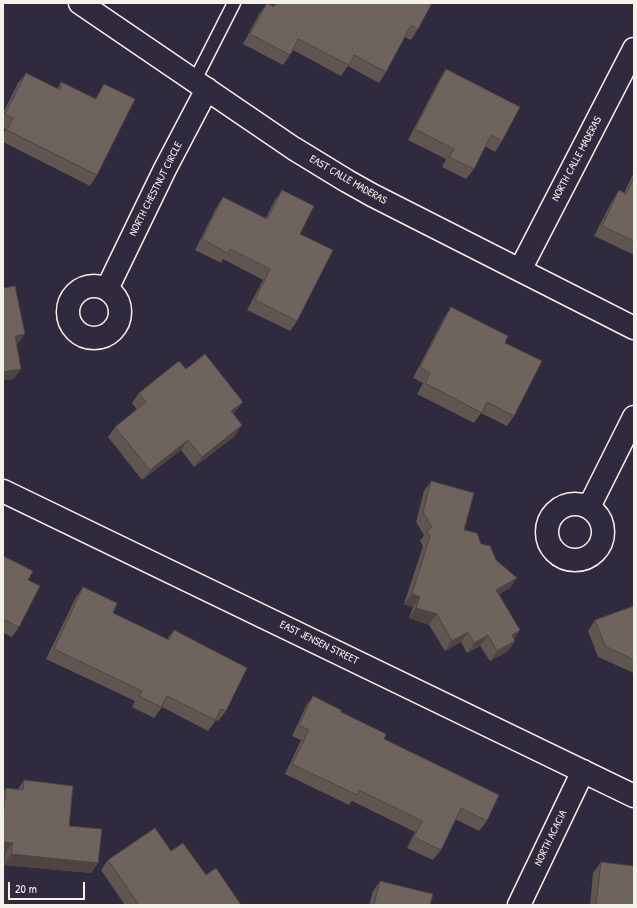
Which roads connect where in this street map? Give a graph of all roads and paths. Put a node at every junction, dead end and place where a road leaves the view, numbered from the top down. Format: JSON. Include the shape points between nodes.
{"nodes":[{"id":1,"x":80,"y":3,"type":"edge"},
{"id":2,"x":234,"y":3,"type":"edge"},
{"id":3,"x":634,"y":49,"type":"edge"},
{"id":4,"x":201,"y":85,"type":"junction"},
{"id":5,"x":520,"y":270,"type":"junction"},
{"id":6,"x":107,"y":289,"type":"dead end"},
{"id":7,"x":634,"y":328,"type":"edge"},
{"id":8,"x":634,"y":417,"type":"edge"},
{"id":9,"x":3,"y":491,"type":"edge"},
{"id":10,"x":589,"y":507,"type":"dead end"},
{"id":11,"x":583,"y":771,"type":"junction"},
{"id":12,"x":634,"y":796,"type":"edge"},
{"id":13,"x":519,"y":905,"type":"edge"}],
"edges":[{"from":1,"to":4,"type":"street","name":"EAST CALLE MADERAS"},
{"from":2,"to":4,"type":"lane"},
{"from":3,"to":5,"type":"street","name":"NORTH CALLE MADERAS"},
{"from":4,"to":5,"type":"street","name":"EAST CALLE MADERAS","via":[[293,148],[347,181]]},
{"from":4,"to":6,"type":"street","name":"NORTH CHESTNUT CIRCLE","via":[[165,170]]},
{"from":5,"to":7,"type":"street","name":"EAST CALLE MADERAS"},
{"from":8,"to":10,"type":"street"},
{"from":9,"to":11,"type":"street","name":"EAST JENSEN STREET"},
{"from":11,"to":12,"type":"street","name":"EAST JENSEN STREET"},
{"from":11,"to":13,"type":"street","name":"NORTH ACACIA"}]}
